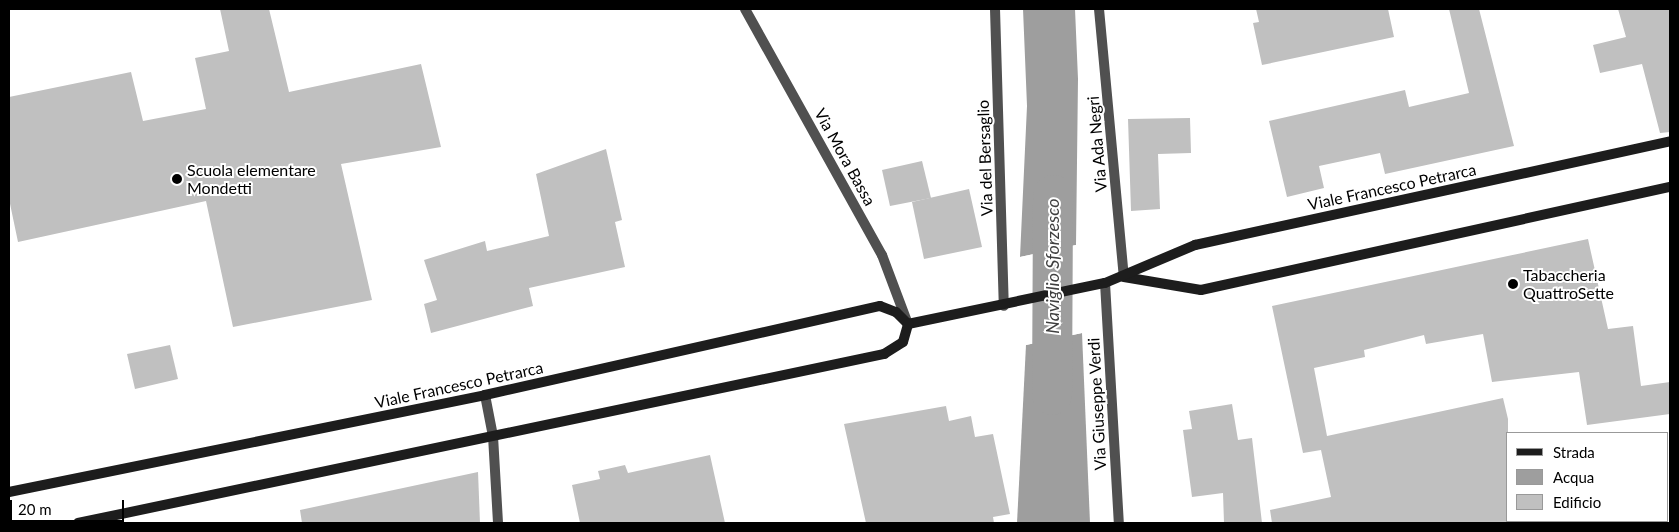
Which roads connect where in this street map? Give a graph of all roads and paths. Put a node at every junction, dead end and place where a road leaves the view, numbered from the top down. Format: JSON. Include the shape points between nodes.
{"nodes":[{"id":1,"x":745,"y":9,"type":"edge"},
{"id":2,"x":996,"y":9,"type":"edge"},
{"id":3,"x":1099,"y":9,"type":"edge"},
{"id":4,"x":1670,"y":141,"type":"edge"},
{"id":5,"x":1670,"y":187,"type":"edge"},
{"id":6,"x":1124,"y":277,"type":"junction"},
{"id":7,"x":1105,"y":283,"type":"junction"},
{"id":8,"x":1004,"y":306,"type":"junction"},
{"id":9,"x":908,"y":324,"type":"junction"},
{"id":10,"x":484,"y":396,"type":"junction"},
{"id":11,"x":493,"y":436,"type":"junction"},
{"id":12,"x":9,"y":492,"type":"edge"},
{"id":13,"x":78,"y":523,"type":"edge"},
{"id":14,"x":498,"y":523,"type":"edge"},
{"id":15,"x":1119,"y":523,"type":"edge"}],
"edges":[{"from":1,"to":9,"type":"street","name":"Via Mora Bassa","via":[[882,255]]},
{"from":2,"to":8,"type":"street","name":"Via del Bersaglio"},
{"from":3,"to":6,"type":"street","name":"Via Ada Negri"},
{"from":4,"to":6,"type":"main road","name":"Viale Francesco Petrarca","via":[[1195,245]]},
{"from":5,"to":6,"type":"main road","name":"Viale Francesco Petrarca","via":[[1201,290]]},
{"from":6,"to":7,"type":"main road","name":"Viale Francesco Petrarca"},
{"from":7,"to":8,"type":"main road","name":"Viale Francesco Petrarca"},
{"from":7,"to":15,"type":"street","name":"Via Giuseppe Verdi"},
{"from":8,"to":9,"type":"main road","name":"Viale Francesco Petrarca"},
{"from":9,"to":10,"type":"main road","name":"Viale Francesco Petrarca","via":[[896,312],[880,306]]},
{"from":9,"to":11,"type":"main road","via":[[903,342],[884,354]]},
{"from":10,"to":11,"type":"street"},
{"from":10,"to":12,"type":"main road","name":"Viale Francesco Petrarca"},
{"from":11,"to":13,"type":"main road"},
{"from":11,"to":14,"type":"street"}]}
